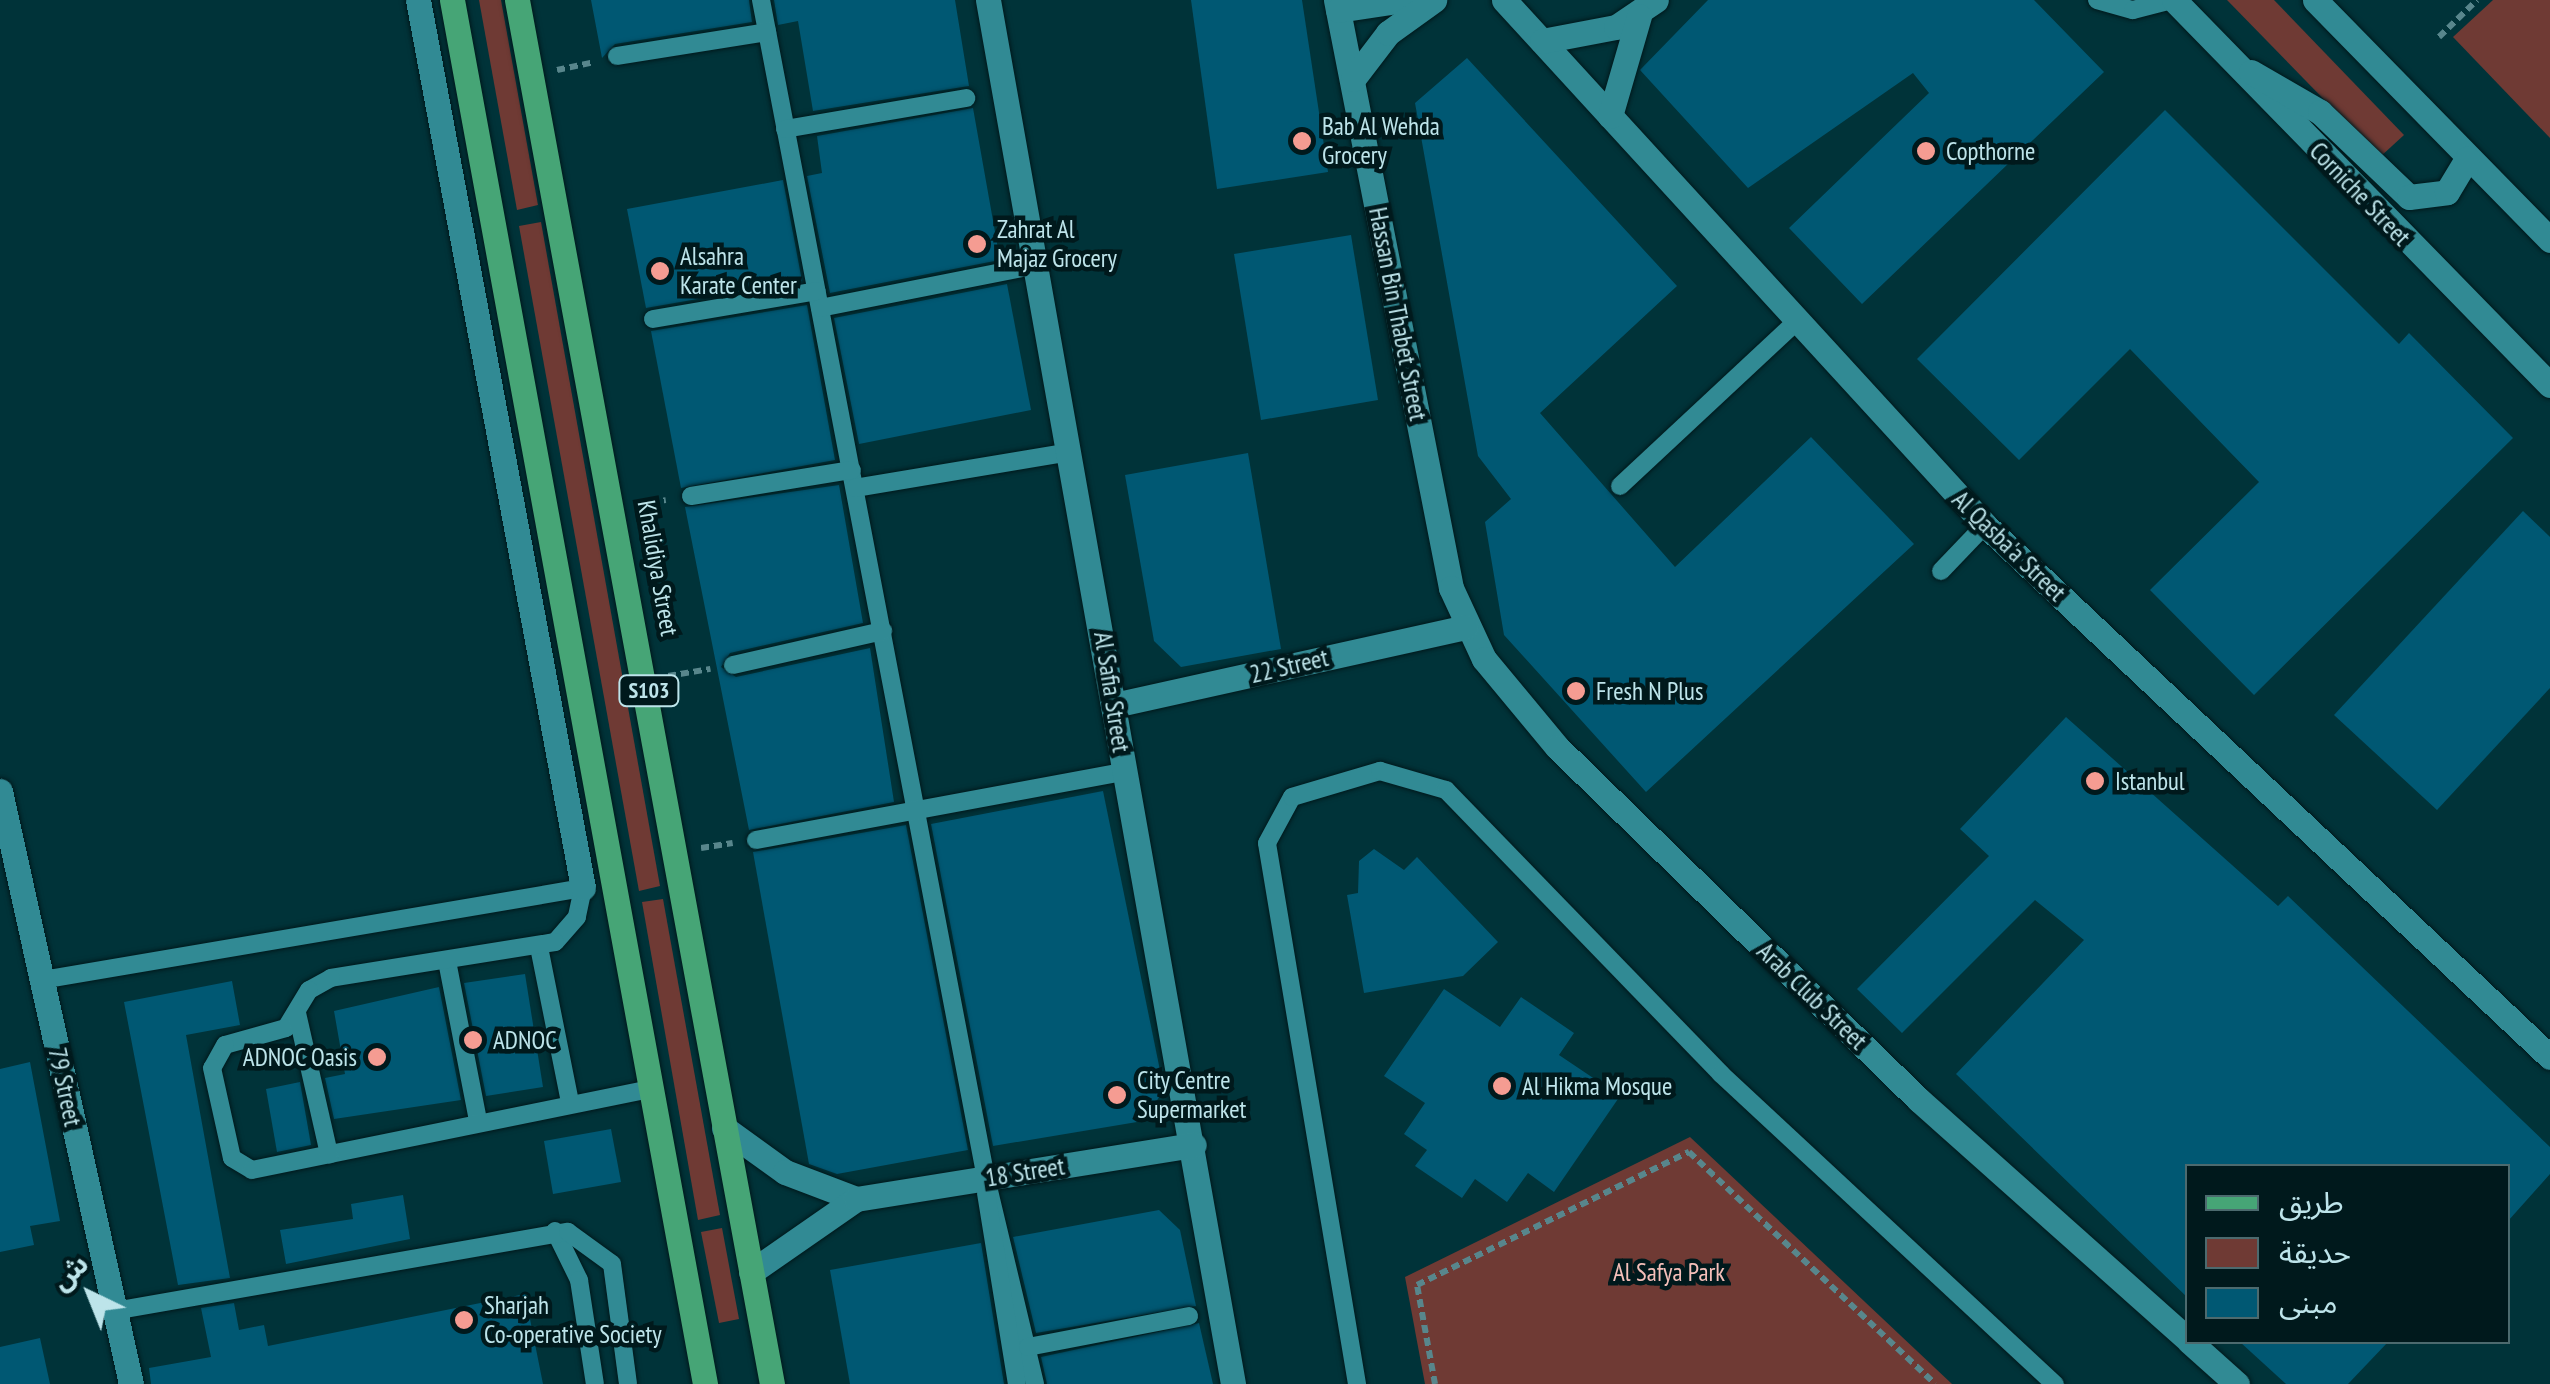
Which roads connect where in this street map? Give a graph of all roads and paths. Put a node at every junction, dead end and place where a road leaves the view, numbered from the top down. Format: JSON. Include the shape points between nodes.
{"nodes":[{"id":1,"x":418,"y":0,"type":"edge"},
{"id":2,"x":452,"y":0,"type":"edge"},
{"id":3,"x":517,"y":0,"type":"edge"},
{"id":4,"x":761,"y":0,"type":"edge"},
{"id":5,"x":988,"y":0,"type":"edge"},
{"id":6,"x":1404,"y":0,"type":"edge"},
{"id":7,"x":1434,"y":0,"type":"edge"},
{"id":8,"x":1504,"y":0,"type":"edge"},
{"id":9,"x":2097,"y":0,"type":"edge"},
{"id":10,"x":2173,"y":0,"type":"edge"},
{"id":11,"x":2315,"y":0,"type":"edge"},
{"id":12,"x":2476,"y":0,"type":"edge"},
{"id":13,"x":1337,"y":5,"type":"edge"},
{"id":14,"x":1648,"y":8,"type":"edge"},
{"id":15,"x":767,"y":32,"type":"junction"},
{"id":16,"x":2439,"y":37,"type":"dead end"},
{"id":17,"x":1542,"y":41,"type":"junction"},
{"id":18,"x":617,"y":56,"type":"joint"},
{"id":19,"x":2237,"y":66,"type":"junction"},
{"id":20,"x":532,"y":76,"type":"junction"},
{"id":21,"x":1353,"y":79,"type":"junction"},
{"id":22,"x":966,"y":98,"type":"dead end"},
{"id":23,"x":1610,"y":116,"type":"junction"},
{"id":24,"x":784,"y":129,"type":"junction"},
{"id":25,"x":2466,"y":159,"type":"junction"},
{"id":26,"x":2550,"y":240,"type":"edge"},
{"id":27,"x":1038,"y":266,"type":"junction"},
{"id":28,"x":818,"y":300,"type":"junction"},
{"id":29,"x":653,"y":319,"type":"dead end"},
{"id":30,"x":1795,"y":323,"type":"junction"},
{"id":31,"x":2550,"y":385,"type":"edge"},
{"id":32,"x":1071,"y":452,"type":"junction"},
{"id":33,"x":854,"y":479,"type":"junction"},
{"id":34,"x":1620,"y":486,"type":"dead end"},
{"id":35,"x":691,"y":496,"type":"joint"},
{"id":36,"x":617,"y":507,"type":"junction"},
{"id":37,"x":1986,"y":526,"type":"junction"},
{"id":38,"x":1941,"y":572,"type":"dead end"},
{"id":39,"x":1465,"y":627,"type":"junction"},
{"id":40,"x":883,"y":631,"type":"junction"},
{"id":41,"x":733,"y":666,"type":"joint"},
{"id":42,"x":647,"y":679,"type":"junction"},
{"id":43,"x":1114,"y":705,"type":"junction"},
{"id":44,"x":1124,"y":772,"type":"junction"},
{"id":45,"x":0,"y":790,"type":"edge"},
{"id":46,"x":919,"y":812,"type":"junction"},
{"id":47,"x":756,"y":840,"type":"joint"},
{"id":48,"x":675,"y":851,"type":"junction"},
{"id":49,"x":8,"y":864,"type":"edge"},
{"id":50,"x":583,"y":888,"type":"junction"},
{"id":51,"x":539,"y":948,"type":"junction"},
{"id":52,"x":447,"y":961,"type":"junction"},
{"id":53,"x":42,"y":980,"type":"junction"},
{"id":54,"x":298,"y":1013,"type":"junction"},
{"id":55,"x":2550,"y":1057,"type":"edge"},
{"id":56,"x":650,"y":1089,"type":"junction"},
{"id":57,"x":570,"y":1102,"type":"junction"},
{"id":58,"x":478,"y":1120,"type":"junction"},
{"id":59,"x":724,"y":1128,"type":"junction"},
{"id":60,"x":1194,"y":1145,"type":"junction"},
{"id":61,"x":329,"y":1154,"type":"junction"},
{"id":62,"x":986,"y":1178,"type":"junction"},
{"id":63,"x":856,"y":1199,"type":"junction"},
{"id":64,"x":555,"y":1231,"type":"junction"},
{"id":65,"x":751,"y":1272,"type":"junction"},
{"id":66,"x":114,"y":1311,"type":"junction"},
{"id":67,"x":1189,"y":1316,"type":"dead end"},
{"id":68,"x":2185,"y":1336,"type":"edge"},
{"id":69,"x":2193,"y":1344,"type":"edge"},
{"id":70,"x":1028,"y":1347,"type":"junction"},
{"id":71,"x":130,"y":1384,"type":"edge"},
{"id":72,"x":595,"y":1384,"type":"edge"},
{"id":73,"x":628,"y":1384,"type":"edge"},
{"id":74,"x":705,"y":1384,"type":"edge"},
{"id":75,"x":772,"y":1384,"type":"edge"},
{"id":76,"x":1017,"y":1384,"type":"edge"},
{"id":77,"x":1035,"y":1384,"type":"edge"},
{"id":78,"x":1233,"y":1384,"type":"edge"},
{"id":79,"x":1357,"y":1384,"type":"edge"},
{"id":80,"x":1436,"y":1384,"type":"edge"},
{"id":81,"x":1935,"y":1384,"type":"edge"},
{"id":82,"x":2055,"y":1384,"type":"edge"},
{"id":83,"x":2238,"y":1384,"type":"edge"}],
"edges":[{"from":1,"to":50,"type":"street"},
{"from":2,"to":56,"type":"main road","number":"S103"},
{"from":3,"to":20,"type":"main road","name":"Khalidiya Street","number":"S103"},
{"from":4,"to":15,"type":"lane"},
{"from":5,"to":27,"type":"street","name":"Al Safia Street"},
{"from":6,"to":13,"type":"street"},
{"from":7,"to":21,"type":"street","via":[[1388,33]]},
{"from":8,"to":17,"type":"street","name":"Al Qasba'a Street"},
{"from":9,"to":10,"type":"lane","via":[[2117,10]]},
{"from":10,"to":19,"type":"street","name":"Corniche Street"},
{"from":11,"to":25,"type":"street"},
{"from":12,"to":16,"type":"path"},
{"from":13,"to":21,"type":"street","name":"Hassan Bin Thabet Street"},
{"from":14,"to":17,"type":"street"},
{"from":14,"to":23,"type":"street"},
{"from":15,"to":18,"type":"lane"},
{"from":15,"to":24,"type":"lane"},
{"from":17,"to":23,"type":"street","name":"Al Qasba'a Street"},
{"from":18,"to":20,"type":"path"},
{"from":19,"to":25,"type":"street","via":[[2320,112],[2409,197],[2447,192]]},
{"from":19,"to":31,"type":"street","name":"Corniche Street"},
{"from":20,"to":36,"type":"main road","name":"Khalidiya Street","number":"S103"},
{"from":21,"to":39,"type":"street","name":"Hassan Bin Thabet Street"},
{"from":22,"to":24,"type":"lane"},
{"from":23,"to":30,"type":"street","name":"Al Qasba'a Street"},
{"from":24,"to":28,"type":"lane"},
{"from":25,"to":26,"type":"street"},
{"from":27,"to":28,"type":"lane"},
{"from":27,"to":32,"type":"street","name":"Al Safia Street"},
{"from":28,"to":29,"type":"lane"},
{"from":28,"to":33,"type":"lane"},
{"from":30,"to":34,"type":"lane"},
{"from":30,"to":37,"type":"street","name":"Al Qasba'a Street"},
{"from":32,"to":33,"type":"lane"},
{"from":32,"to":43,"type":"street","name":"Al Safia Street"},
{"from":33,"to":35,"type":"lane"},
{"from":33,"to":40,"type":"lane"},
{"from":35,"to":36,"type":"path"},
{"from":36,"to":42,"type":"main road","name":"Khalidiya Street","number":"S103"},
{"from":37,"to":38,"type":"lane"},
{"from":37,"to":55,"type":"street","name":"Al Qasba'a Street"},
{"from":39,"to":43,"type":"street","name":"22 Street"},
{"from":39,"to":68,"type":"street","name":"Arab Club Street","via":[[1557,747],[1918,1100]]},
{"from":40,"to":41,"type":"lane"},
{"from":40,"to":46,"type":"lane"},
{"from":41,"to":42,"type":"path"},
{"from":42,"to":48,"type":"main road","name":"Khalidiya Street","number":"S103"},
{"from":43,"to":44,"type":"street","name":"Al Safia Street"},
{"from":44,"to":46,"type":"lane"},
{"from":44,"to":60,"type":"street","name":"Al Safia Street"},
{"from":45,"to":49,"type":"street","name":"79 Street"},
{"from":46,"to":47,"type":"lane"},
{"from":46,"to":62,"type":"lane"},
{"from":47,"to":48,"type":"path"},
{"from":48,"to":59,"type":"main road","name":"Khalidiya Street","number":"S103"},
{"from":49,"to":53,"type":"street","name":"79 Street"},
{"from":50,"to":51,"type":"lane","via":[[572,926]]},
{"from":50,"to":53,"type":"lane"},
{"from":51,"to":52,"type":"lane"},
{"from":51,"to":57,"type":"lane"},
{"from":52,"to":54,"type":"lane","via":[[330,978],[309,990]]},
{"from":52,"to":58,"type":"lane"},
{"from":53,"to":66,"type":"street","name":"79 Street"},
{"from":54,"to":61,"type":"lane"},
{"from":54,"to":61,"type":"lane","via":[[280,1031],[216,1055],[228,1145],[252,1170]]},
{"from":56,"to":57,"type":"lane"},
{"from":56,"to":74,"type":"main road","number":"S103"},
{"from":57,"to":58,"type":"lane"},
{"from":58,"to":61,"type":"lane"},
{"from":59,"to":63,"type":"street","name":"18 Street","via":[[785,1172]]},
{"from":59,"to":65,"type":"main road","name":"Khalidiya Street","number":"S103"},
{"from":60,"to":62,"type":"street","name":"18 Street"},
{"from":60,"to":78,"type":"street","name":"Al Safia Street"},
{"from":62,"to":63,"type":"street","name":"18 Street"},
{"from":62,"to":70,"type":"lane"},
{"from":62,"to":76,"type":"lane"},
{"from":63,"to":65,"type":"street","name":"18 Street"},
{"from":64,"to":66,"type":"lane"},
{"from":64,"to":72,"type":"lane","via":[[578,1280]]},
{"from":64,"to":73,"type":"lane","via":[[585,1238],[612,1264]]},
{"from":65,"to":75,"type":"main road","name":"Khalidiya Street","number":"S103"},
{"from":66,"to":71,"type":"street","name":"79 Street"},
{"from":67,"to":70,"type":"lane"},
{"from":69,"to":83,"type":"street","name":"Arab Club Street"},
{"from":70,"to":77,"type":"lane"},
{"from":79,"to":82,"type":"lane","via":[[1267,843],[1292,797],[1380,771],[1446,790],[1721,1074]]},
{"from":80,"to":81,"type":"path","via":[[1418,1284],[1689,1152]]}]}
